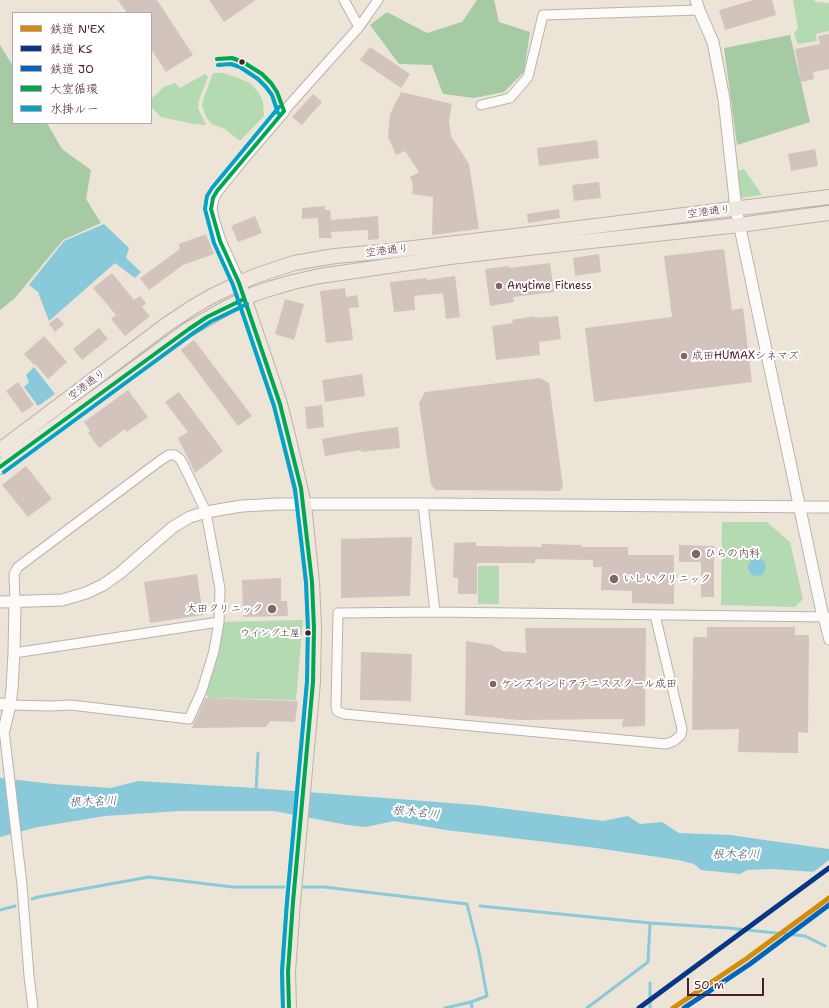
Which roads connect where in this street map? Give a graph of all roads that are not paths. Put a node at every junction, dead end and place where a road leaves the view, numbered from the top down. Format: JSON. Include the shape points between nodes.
{"nodes":[{"id":1,"x":344,"y":0,"type":"edge"},
{"id":2,"x":378,"y":0,"type":"edge"},
{"id":3,"x":698,"y":5,"type":"edge"},
{"id":4,"x":359,"y":27,"type":"junction"},
{"id":5,"x":481,"y":105,"type":"dead end"},
{"id":6,"x":284,"y":111,"type":"joint"},
{"id":7,"x":829,"y":197,"type":"edge"},
{"id":8,"x":736,"y":209,"type":"junction"},
{"id":9,"x":829,"y":213,"type":"edge"},
{"id":10,"x":739,"y":225,"type":"junction"},
{"id":11,"x":239,"y":283,"type":"junction"},
{"id":12,"x":244,"y":299,"type":"junction"},
{"id":13,"x":0,"y":450,"type":"edge"},
{"id":14,"x":0,"y":467,"type":"edge"},
{"id":15,"x":304,"y":504,"type":"junction"},
{"id":16,"x":423,"y":504,"type":"junction"},
{"id":17,"x":799,"y":507,"type":"junction"},
{"id":18,"x":829,"y":507,"type":"edge"},
{"id":19,"x":206,"y":512,"type":"junction"},
{"id":20,"x":15,"y":601,"type":"junction"},
{"id":21,"x":0,"y":602,"type":"edge"},
{"id":22,"x":435,"y":612,"type":"junction"},
{"id":23,"x":656,"y":615,"type":"junction"},
{"id":24,"x":826,"y":617,"type":"edge"},
{"id":25,"x":219,"y":622,"type":"junction"},
{"id":26,"x":829,"y":640,"type":"edge"},
{"id":27,"x":14,"y":652,"type":"junction"},
{"id":28,"x":5,"y":704,"type":"edge"},
{"id":29,"x":4,"y":730,"type":"joint"},
{"id":30,"x":33,"y":1008,"type":"edge"},
{"id":31,"x":289,"y":1008,"type":"edge"}],
"edges":[{"from":1,"to":4,"type":"street"},
{"from":2,"to":4,"type":"street"},
{"from":3,"to":5,"type":"street","via":[[542,15],[528,77],[510,98]]},
{"from":3,"to":8,"type":"street","via":[[713,42],[724,99]]},
{"from":4,"to":6,"type":"street"},
{"from":6,"to":11,"type":"street","via":[[216,191],[213,198],[213,220]]},
{"from":7,"to":8,"type":"main road","name":"空港通り"},
{"from":8,"to":10,"type":"street"},
{"from":8,"to":11,"type":"main road","name":"空港通り","via":[[316,258],[294,263]]},
{"from":9,"to":10,"type":"main road","name":"空港通り"},
{"from":10,"to":12,"type":"main road","name":"空港通り","via":[[536,247],[354,271],[293,282]]},
{"from":10,"to":17,"type":"street"},
{"from":11,"to":12,"type":"main road"},
{"from":11,"to":13,"type":"main road","name":"空港通り","via":[[212,296],[166,325]]},
{"from":12,"to":14,"type":"main road","name":"空港通り","via":[[189,329]]},
{"from":12,"to":15,"type":"main road","via":[[280,404]]},
{"from":15,"to":16,"type":"street"},
{"from":15,"to":19,"type":"street","via":[[242,506]]},
{"from":15,"to":31,"type":"main road","via":[[312,582],[313,682],[289,955]]},
{"from":16,"to":17,"type":"street"},
{"from":16,"to":22,"type":"street"},
{"from":17,"to":18,"type":"street"},
{"from":17,"to":24,"type":"street"},
{"from":19,"to":20,"type":"street","via":[[190,517],[174,527],[120,573],[86,593],[62,600]]},
{"from":19,"to":20,"type":"street","via":[[184,466],[175,455],[170,455],[18,567],[14,574]]},
{"from":19,"to":25,"type":"street","via":[[220,589]]},
{"from":20,"to":21,"type":"street"},
{"from":20,"to":27,"type":"street"},
{"from":22,"to":23,"type":"street"},
{"from":22,"to":23,"type":"street","via":[[338,612],[337,711],[344,714],[666,744],[674,742],[681,735],[682,729]]},
{"from":23,"to":24,"type":"street"},
{"from":24,"to":26,"type":"street"},
{"from":25,"to":27,"type":"street"},
{"from":25,"to":28,"type":"street","via":[[214,651],[202,690],[189,719],[71,705]]},
{"from":27,"to":28,"type":"street"},
{"from":28,"to":29,"type":"street"},
{"from":29,"to":30,"type":"street"}]}
